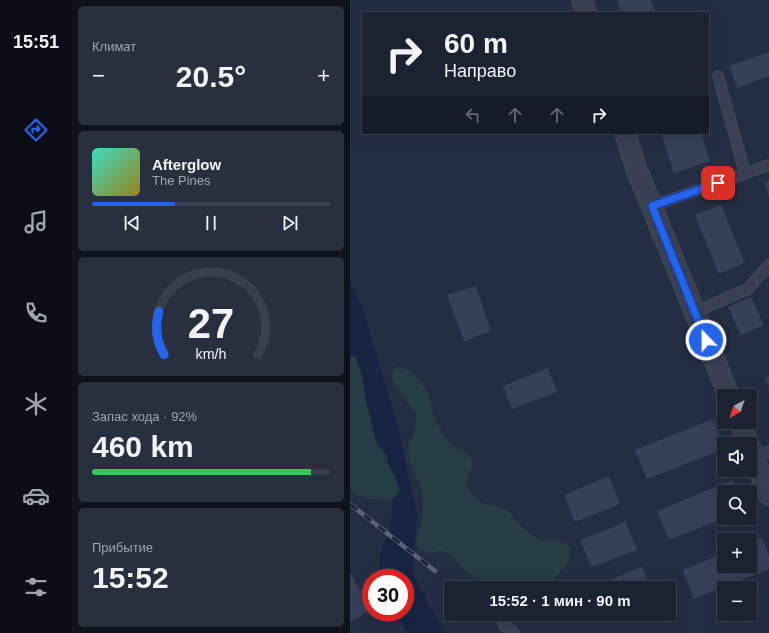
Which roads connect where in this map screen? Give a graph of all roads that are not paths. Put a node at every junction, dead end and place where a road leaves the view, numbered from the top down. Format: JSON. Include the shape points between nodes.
{"nodes":[{"id":1,"x":582,"y":0,"type":"edge"},
{"id":2,"x":586,"y":12,"type":"edge"},
{"id":3,"x":718,"y":76,"type":"dead end"},
{"id":4,"x":625,"y":134,"type":"edge"},
{"id":5,"x":769,"y":165,"type":"edge"},
{"id":6,"x":745,"y":173,"type":"junction"},
{"id":7,"x":652,"y":206,"type":"junction"},
{"id":8,"x":769,"y":265,"type":"edge"},
{"id":9,"x":695,"y":312,"type":"junction"},
{"id":10,"x":726,"y":389,"type":"edge"},
{"id":11,"x":744,"y":429,"type":"edge"},
{"id":12,"x":758,"y":457,"type":"edge"},
{"id":13,"x":769,"y":495,"type":"edge"},
{"id":14,"x":503,"y":624,"type":"dead end"},
{"id":15,"x":514,"y":633,"type":"edge"}],
"edges":[{"from":1,"to":2,"type":"street"},
{"from":3,"to":6,"type":"lane"},
{"from":4,"to":7,"type":"street"},
{"from":5,"to":6,"type":"lane"},
{"from":6,"to":7,"type":"lane"},
{"from":7,"to":9,"type":"street"},
{"from":8,"to":9,"type":"lane","via":[[748,289]]},
{"from":9,"to":10,"type":"street"},
{"from":11,"to":12,"type":"street"},
{"from":12,"to":13,"type":"street"},
{"from":14,"to":15,"type":"lane"}]}
